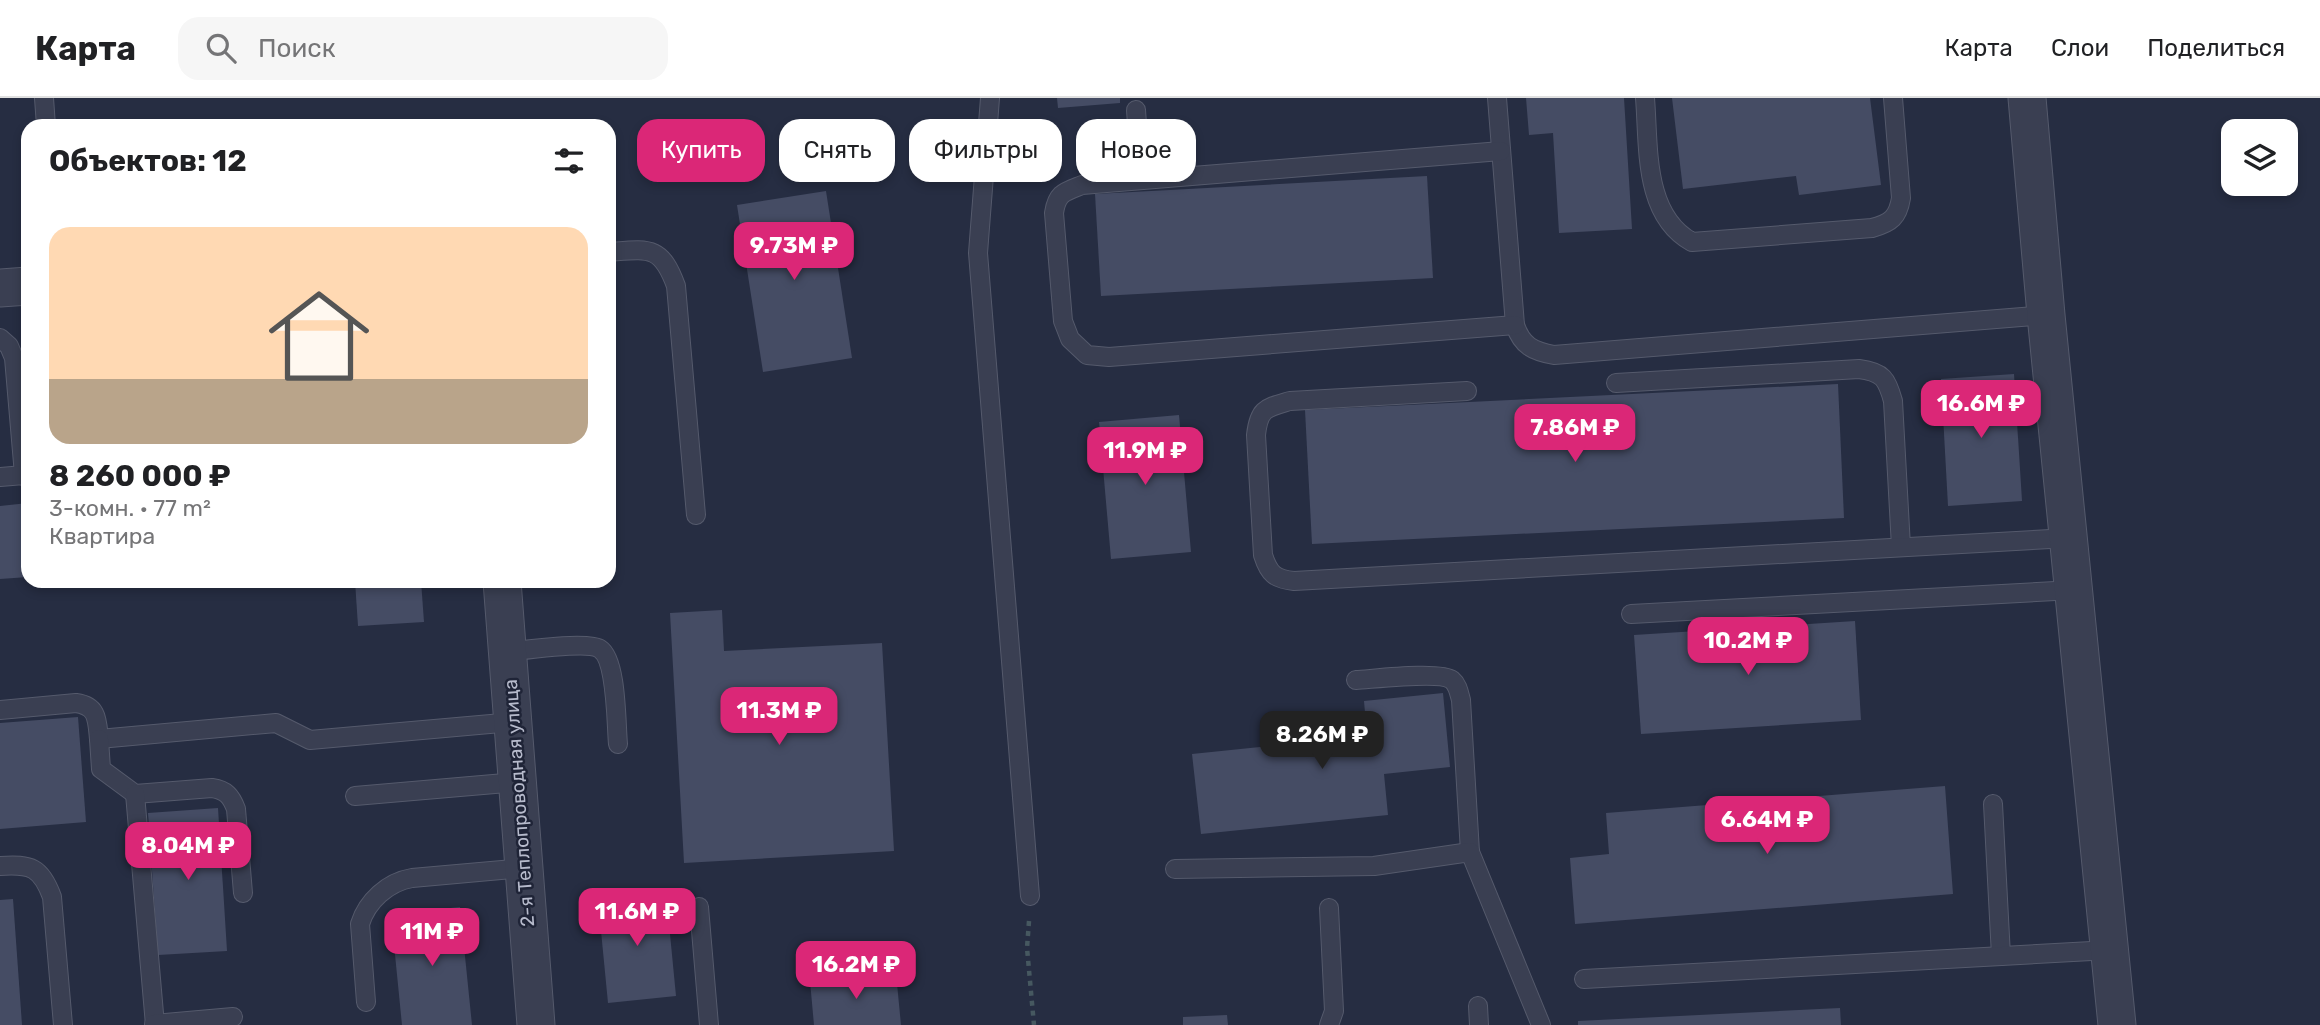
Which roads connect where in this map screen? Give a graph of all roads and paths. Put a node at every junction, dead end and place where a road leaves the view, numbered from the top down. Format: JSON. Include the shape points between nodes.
{"nodes":[{"id":1,"x":44,"y":98,"type":"edge"},
{"id":2,"x":990,"y":98,"type":"edge"},
{"id":3,"x":1497,"y":98,"type":"edge"},
{"id":4,"x":1645,"y":98,"type":"edge"},
{"id":5,"x":1893,"y":98,"type":"edge"},
{"id":6,"x":2027,"y":98,"type":"edge"},
{"id":7,"x":1136,"y":110,"type":"dead end"},
{"id":8,"x":46,"y":119,"type":"edge"},
{"id":9,"x":1137,"y":119,"type":"edge"},
{"id":10,"x":1501,"y":151,"type":"junction"},
{"id":11,"x":1196,"y":176,"type":"edge"},
{"id":12,"x":1118,"y":182,"type":"edge"},
{"id":13,"x":616,"y":252,"type":"edge"},
{"id":14,"x":21,"y":286,"type":"edge"},
{"id":15,"x":0,"y":288,"type":"edge"},
{"id":16,"x":2046,"y":315,"type":"junction"},
{"id":17,"x":1515,"y":325,"type":"junction"},
{"id":18,"x":0,"y":338,"type":"edge"},
{"id":19,"x":1616,"y":383,"type":"dead end"},
{"id":20,"x":1466,"y":391,"type":"dead end"},
{"id":21,"x":21,"y":428,"type":"edge"},
{"id":22,"x":0,"y":477,"type":"edge"},
{"id":23,"x":21,"y":477,"type":"edge"},
{"id":24,"x":696,"y":515,"type":"dead end"},
{"id":25,"x":2069,"y":538,"type":"junction"},
{"id":26,"x":1901,"y":547,"type":"junction"},
{"id":27,"x":502,"y":588,"type":"edge"},
{"id":28,"x":2074,"y":590,"type":"junction"},
{"id":29,"x":1631,"y":614,"type":"dead end"},
{"id":30,"x":507,"y":652,"type":"junction"},
{"id":31,"x":1356,"y":680,"type":"dead end"},
{"id":32,"x":0,"y":710,"type":"edge"},
{"id":33,"x":513,"y":722,"type":"junction"},
{"id":34,"x":99,"y":739,"type":"junction"},
{"id":35,"x":618,"y":744,"type":"dead end"},
{"id":36,"x":517,"y":782,"type":"junction"},
{"id":37,"x":135,"y":794,"type":"junction"},
{"id":38,"x":355,"y":796,"type":"dead end"},
{"id":39,"x":1993,"y":804,"type":"dead end"},
{"id":40,"x":1470,"y":852,"type":"junction"},
{"id":41,"x":0,"y":866,"type":"edge"},
{"id":42,"x":524,"y":868,"type":"junction"},
{"id":43,"x":1175,"y":869,"type":"dead end"},
{"id":44,"x":243,"y":893,"type":"dead end"},
{"id":45,"x":1031,"y":896,"type":"joint"},
{"id":46,"x":699,"y":906,"type":"dead end"},
{"id":47,"x":1329,"y":908,"type":"dead end"},
{"id":48,"x":2110,"y":950,"type":"junction"},
{"id":49,"x":2001,"y":956,"type":"junction"},
{"id":50,"x":1584,"y":979,"type":"dead end"},
{"id":51,"x":366,"y":1002,"type":"dead end"},
{"id":52,"x":1478,"y":1006,"type":"dead end"},
{"id":53,"x":233,"y":1017,"type":"dead end"},
{"id":54,"x":63,"y":1025,"type":"edge"},
{"id":55,"x":155,"y":1025,"type":"edge"},
{"id":56,"x":536,"y":1025,"type":"edge"},
{"id":57,"x":709,"y":1025,"type":"edge"},
{"id":58,"x":1034,"y":1025,"type":"edge"},
{"id":59,"x":1329,"y":1025,"type":"edge"},
{"id":60,"x":1479,"y":1025,"type":"edge"},
{"id":61,"x":1541,"y":1025,"type":"edge"},
{"id":62,"x":2117,"y":1025,"type":"edge"}],
"edges":[{"from":1,"to":8,"type":"lane"},
{"from":2,"to":45,"type":"lane","via":[[978,253]]},
{"from":3,"to":10,"type":"lane"},
{"from":4,"to":5,"type":"lane","via":[[1654,192],[1681,236],[1707,242],[1888,224],[1899,213],[1901,198]]},
{"from":6,"to":16,"type":"street"},
{"from":7,"to":9,"type":"lane"},
{"from":10,"to":11,"type":"lane"},
{"from":10,"to":17,"type":"lane"},
{"from":12,"to":17,"type":"lane","via":[[1082,185],[1064,191],[1056,201],[1063,321],[1070,339],[1087,355],[1109,357]]},
{"from":13,"to":24,"type":"lane","via":[[656,253],[669,267],[676,286]]},
{"from":14,"to":15,"type":"street"},
{"from":16,"to":17,"type":"lane","via":[[1554,355],[1533,351],[1520,339]]},
{"from":16,"to":25,"type":"street"},
{"from":18,"to":21,"type":"lane","via":[[14,359]]},
{"from":19,"to":26,"type":"lane","via":[[1875,371],[1888,383],[1893,401]]},
{"from":20,"to":26,"type":"lane","via":[[1290,401],[1267,408],[1258,419],[1256,435],[1263,555],[1268,571],[1278,579],[1294,581]]},
{"from":22,"to":23,"type":"lane"},
{"from":25,"to":26,"type":"lane"},
{"from":25,"to":28,"type":"street"},
{"from":27,"to":30,"type":"street","name":"2-я Теплопроводная улица"},
{"from":28,"to":29,"type":"lane"},
{"from":28,"to":48,"type":"street"},
{"from":30,"to":33,"type":"street","name":"2-я Теплопроводная улица"},
{"from":30,"to":35,"type":"lane","via":[[585,645],[599,648],[612,670]]},
{"from":31,"to":40,"type":"lane","via":[[1434,676],[1449,678],[1457,685]]},
{"from":32,"to":34,"type":"lane","via":[[87,704],[94,712]]},
{"from":33,"to":34,"type":"lane","via":[[310,740],[276,723]]},
{"from":33,"to":36,"type":"street","name":"2-я Теплопроводная улица"},
{"from":34,"to":37,"type":"lane","via":[[102,769]]},
{"from":36,"to":38,"type":"lane"},
{"from":36,"to":42,"type":"street","name":"2-я Теплопроводная улица"},
{"from":37,"to":44,"type":"lane","via":[[212,788],[222,789],[232,798]]},
{"from":37,"to":55,"type":"lane"},
{"from":39,"to":49,"type":"lane"},
{"from":40,"to":43,"type":"lane","via":[[1374,866]]},
{"from":40,"to":61,"type":"lane"},
{"from":41,"to":54,"type":"lane","via":[[34,868],[46,880],[52,897]]},
{"from":42,"to":51,"type":"lane","via":[[412,878],[389,885],[359,924]]},
{"from":42,"to":56,"type":"street","name":"2-я Теплопроводная улица"},
{"from":45,"to":58,"type":"path","via":[[1027,947]]},
{"from":46,"to":57,"type":"lane"},
{"from":47,"to":59,"type":"lane","via":[[1334,1011]]},
{"from":48,"to":49,"type":"lane"},
{"from":48,"to":62,"type":"street"},
{"from":49,"to":50,"type":"lane"},
{"from":52,"to":60,"type":"lane"},
{"from":53,"to":55,"type":"lane"}]}
